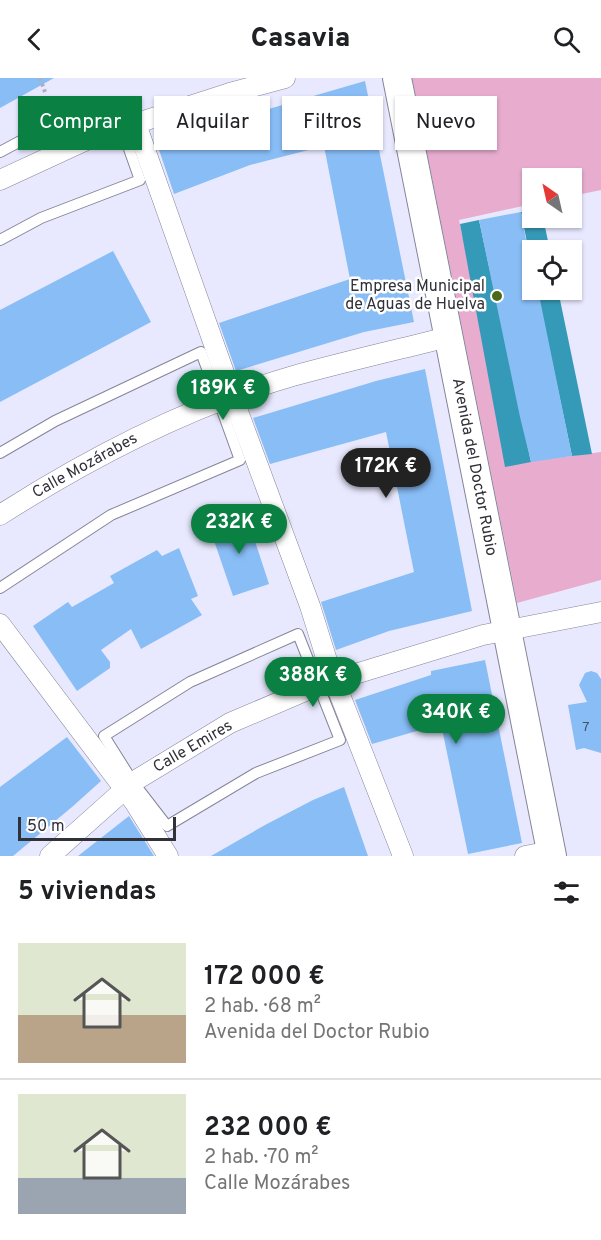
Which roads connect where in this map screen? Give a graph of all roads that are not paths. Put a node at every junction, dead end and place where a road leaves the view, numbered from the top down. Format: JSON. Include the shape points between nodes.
{"nodes":[{"id":1,"x":285,"y":78,"type":"edge"},
{"id":2,"x":397,"y":78,"type":"edge"},
{"id":3,"x":142,"y":123,"type":"edge"},
{"id":4,"x":18,"y":142,"type":"edge"},
{"id":5,"x":65,"y":150,"type":"edge"},
{"id":6,"x":134,"y":150,"type":"edge"},
{"id":7,"x":137,"y":150,"type":"edge"},
{"id":8,"x":0,"y":152,"type":"edge"},
{"id":9,"x":0,"y":180,"type":"edge"},
{"id":10,"x":0,"y":240,"type":"edge"},
{"id":11,"x":448,"y":337,"type":"junction"},
{"id":12,"x":226,"y":400,"type":"junction"},
{"id":13,"x":0,"y":453,"type":"edge"},
{"id":14,"x":0,"y":515,"type":"edge"},
{"id":15,"x":0,"y":588,"type":"edge"},
{"id":16,"x":601,"y":612,"type":"edge"},
{"id":17,"x":0,"y":624,"type":"edge"},
{"id":18,"x":507,"y":630,"type":"junction"},
{"id":19,"x":326,"y":682,"type":"junction"},
{"id":20,"x":129,"y":785,"type":"junction"},
{"id":21,"x":543,"y":854,"type":"edge"},
{"id":22,"x":50,"y":856,"type":"edge"},
{"id":23,"x":168,"y":856,"type":"edge"},
{"id":24,"x":403,"y":856,"type":"edge"}],
"edges":[{"from":1,"to":3,"type":"street"},
{"from":2,"to":11,"type":"main road","name":"Avenida del Doctor Rubio"},
{"from":4,"to":8,"type":"lane"},
{"from":5,"to":9,"type":"street"},
{"from":6,"to":10,"type":"lane","via":[[140,180],[41,218]]},
{"from":7,"to":12,"type":"street"},
{"from":11,"to":12,"type":"street","name":"Calle Mozárabes","via":[[291,377]]},
{"from":11,"to":18,"type":"main road","name":"Avenida del Doctor Rubio"},
{"from":12,"to":13,"type":"lane","via":[[201,352],[55,421]]},
{"from":12,"to":14,"type":"street","name":"Calle Mozárabes","via":[[133,439]]},
{"from":12,"to":15,"type":"lane","via":[[240,460],[111,515]]},
{"from":12,"to":19,"type":"street","via":[[310,606]]},
{"from":16,"to":18,"type":"street","name":"Calle Emires"},
{"from":17,"to":20,"type":"street"},
{"from":18,"to":19,"type":"street","name":"Calle Emires"},
{"from":18,"to":21,"type":"main road","name":"Avenida del Doctor Rubio"},
{"from":19,"to":20,"type":"street","name":"Calle Emires","via":[[230,723]]},
{"from":19,"to":20,"type":"lane","via":[[340,740],[256,773],[167,826]]},
{"from":19,"to":20,"type":"lane","via":[[298,634],[190,682],[104,736]]},
{"from":19,"to":24,"type":"street"},
{"from":20,"to":22,"type":"street","name":"Calle Emires"},
{"from":20,"to":23,"type":"street"}]}
